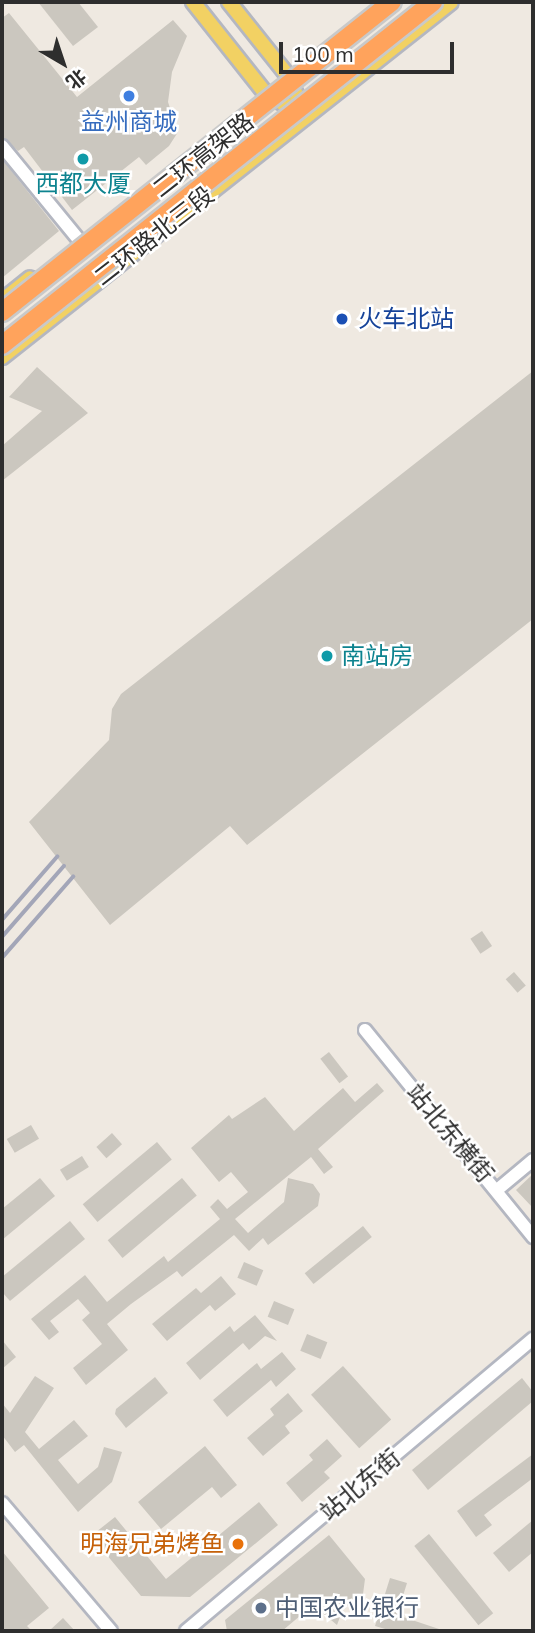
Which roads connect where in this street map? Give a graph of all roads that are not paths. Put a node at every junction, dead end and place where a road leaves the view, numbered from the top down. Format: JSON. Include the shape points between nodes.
{"nodes":[{"id":1,"x":193,"y":2,"type":"edge"},
{"id":2,"x":229,"y":2,"type":"edge"},
{"id":3,"x":380,"y":2,"type":"edge"},
{"id":4,"x":392,"y":2,"type":"edge"},
{"id":5,"x":433,"y":2,"type":"edge"},
{"id":6,"x":451,"y":2,"type":"edge"},
{"id":7,"x":288,"y":75,"type":"junction"},
{"id":8,"x":266,"y":93,"type":"junction"},
{"id":9,"x":306,"y":116,"type":"junction"},
{"id":10,"x":2,"y":146,"type":"edge"},
{"id":11,"x":79,"y":240,"type":"junction"},
{"id":12,"x":2,"y":301,"type":"edge"},
{"id":13,"x":2,"y":312,"type":"edge"},
{"id":14,"x":2,"y":345,"type":"edge"},
{"id":15,"x":2,"y":357,"type":"edge"},
{"id":16,"x":365,"y":1030,"type":"dead end"},
{"id":17,"x":533,"y":1160,"type":"edge"},
{"id":18,"x":497,"y":1190,"type":"junction"},
{"id":19,"x":533,"y":1237,"type":"edge"},
{"id":20,"x":533,"y":1339,"type":"edge"},
{"id":21,"x":2,"y":1503,"type":"edge"},
{"id":22,"x":111,"y":1631,"type":"edge"},
{"id":23,"x":186,"y":1631,"type":"edge"}],
"edges":[{"from":1,"to":8,"type":"main road"},
{"from":2,"to":7,"type":"main road"},
{"from":3,"to":7,"type":"main road","name":"二环路北三段"},
{"from":4,"to":13,"type":"highway","name":"二环高架路","bridge":true},
{"from":5,"to":14,"type":"highway","name":"二环高架路","bridge":true},
{"from":6,"to":9,"type":"main road","name":"二环路北三段"},
{"from":7,"to":8,"type":"main road","name":"二环路北三段"},
{"from":7,"to":9,"type":"main road"},
{"from":8,"to":9,"type":"main road"},
{"from":8,"to":11,"type":"main road","name":"二环路北三段"},
{"from":9,"to":15,"type":"main road","name":"二环路北三段"},
{"from":10,"to":11,"type":"street"},
{"from":11,"to":12,"type":"main road","name":"二环路北三段"},
{"from":16,"to":18,"type":"street","name":"站北东横街"},
{"from":17,"to":18,"type":"street"},
{"from":18,"to":19,"type":"street","name":"站北东横街"},
{"from":20,"to":23,"type":"street","name":"站北东街"},
{"from":21,"to":22,"type":"street"}]}
